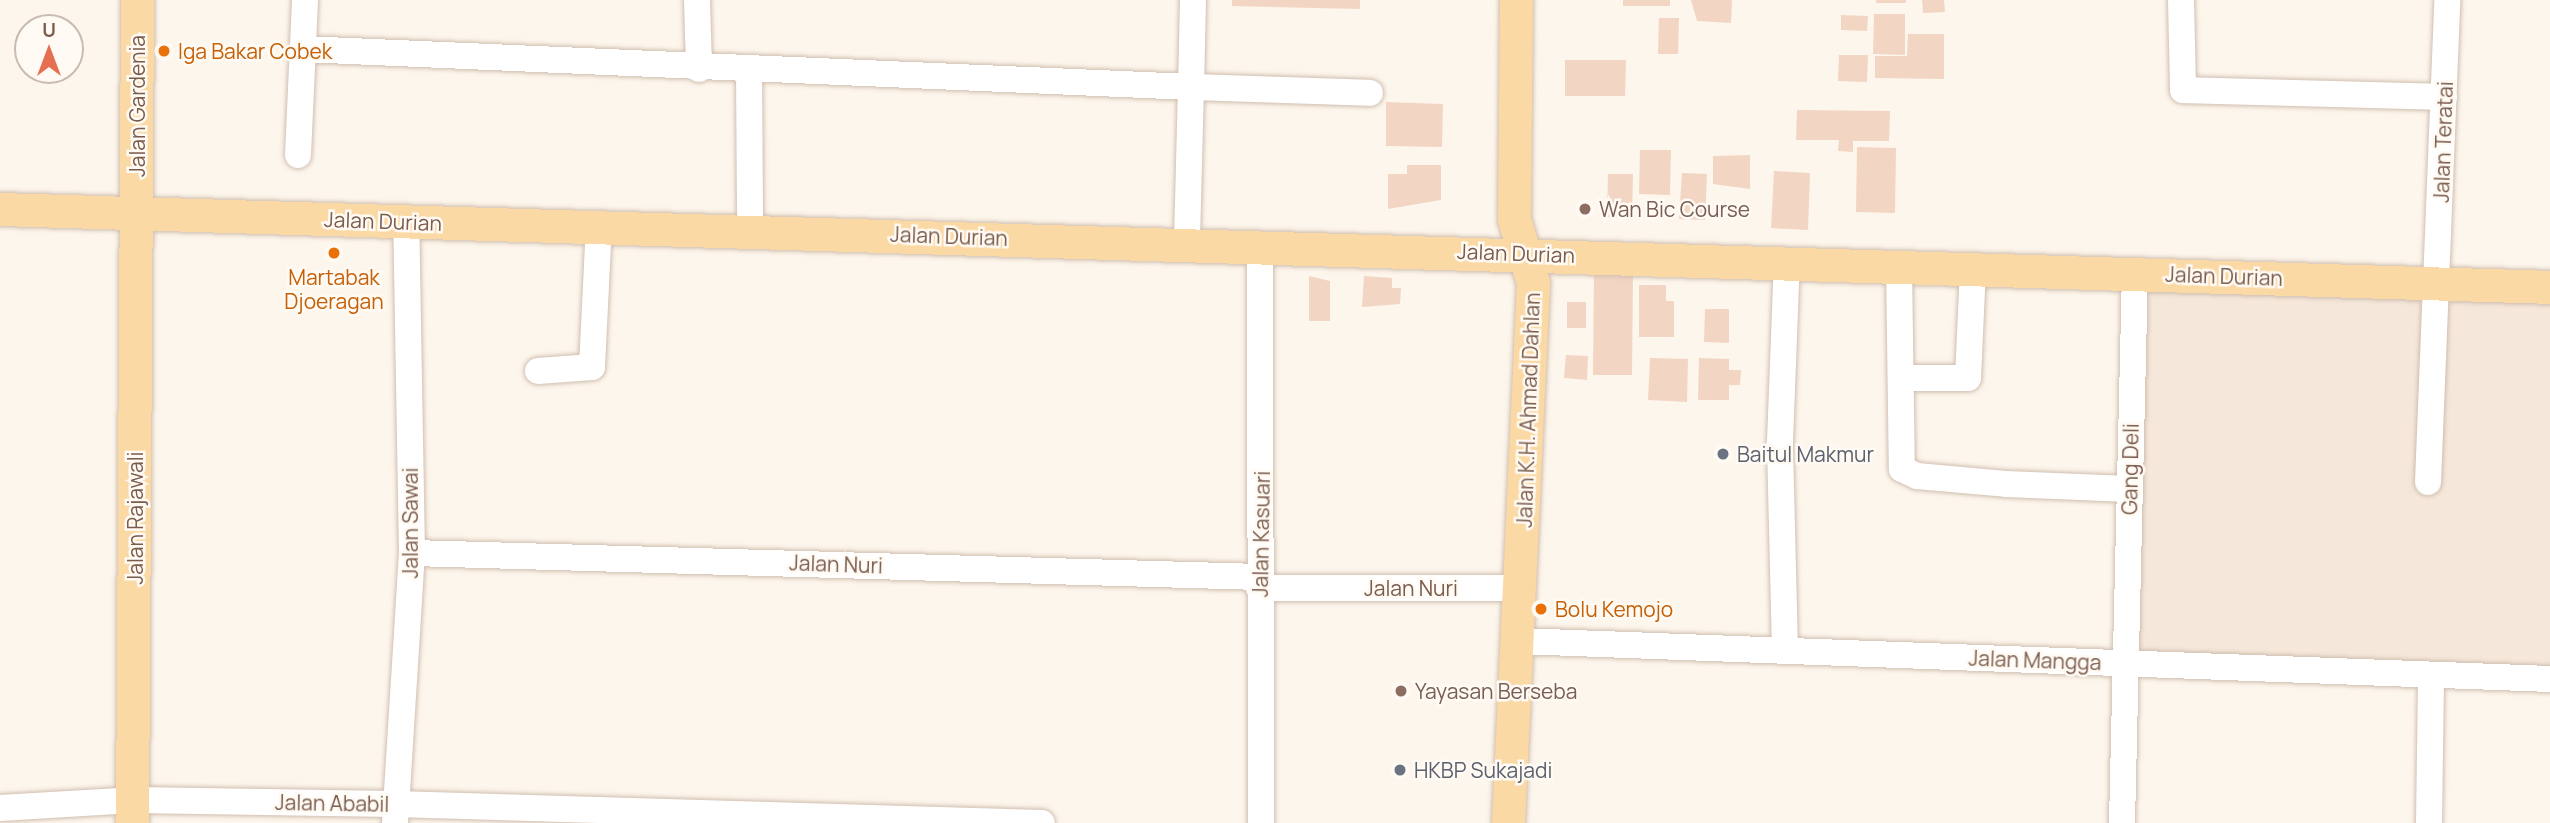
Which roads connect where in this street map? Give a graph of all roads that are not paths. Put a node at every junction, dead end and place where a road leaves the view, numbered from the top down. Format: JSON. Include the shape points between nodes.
{"nodes":[{"id":1,"x":137,"y":0,"type":"edge"},
{"id":2,"x":305,"y":0,"type":"edge"},
{"id":3,"x":697,"y":0,"type":"edge"},
{"id":4,"x":1193,"y":0,"type":"edge"},
{"id":5,"x":1516,"y":0,"type":"edge"},
{"id":6,"x":2181,"y":0,"type":"edge"},
{"id":7,"x":2447,"y":0,"type":"edge"},
{"id":8,"x":303,"y":49,"type":"junction"},
{"id":9,"x":699,"y":69,"type":"junction"},
{"id":10,"x":750,"y":71,"type":"junction"},
{"id":11,"x":1191,"y":87,"type":"junction"},
{"id":12,"x":1370,"y":93,"type":"dead end"},
{"id":13,"x":2444,"y":97,"type":"junction"},
{"id":14,"x":298,"y":155,"type":"dead end"},
{"id":15,"x":0,"y":209,"type":"edge"},
{"id":16,"x":136,"y":213,"type":"junction"},
{"id":17,"x":406,"y":222,"type":"junction"},
{"id":18,"x":599,"y":226,"type":"junction"},
{"id":19,"x":750,"y":230,"type":"junction"},
{"id":20,"x":1187,"y":243,"type":"junction"},
{"id":21,"x":1260,"y":245,"type":"junction"},
{"id":22,"x":1523,"y":253,"type":"junction"},
{"id":23,"x":1787,"y":262,"type":"junction"},
{"id":24,"x":1899,"y":266,"type":"junction"},
{"id":25,"x":1973,"y":268,"type":"junction"},
{"id":26,"x":2135,"y":274,"type":"junction"},
{"id":27,"x":2439,"y":283,"type":"junction"},
{"id":28,"x":2550,"y":287,"type":"edge"},
{"id":29,"x":538,"y":372,"type":"dead end"},
{"id":30,"x":1912,"y":378,"type":"dead end"},
{"id":31,"x":2428,"y":482,"type":"dead end"},
{"id":32,"x":2129,"y":489,"type":"junction"},
{"id":33,"x":412,"y":553,"type":"junction"},
{"id":34,"x":1259,"y":583,"type":"junction"},
{"id":35,"x":1521,"y":589,"type":"junction"},
{"id":36,"x":1519,"y":641,"type":"junction"},
{"id":37,"x":1785,"y":651,"type":"junction"},
{"id":38,"x":2126,"y":664,"type":"junction"},
{"id":39,"x":2431,"y":675,"type":"junction"},
{"id":40,"x":2550,"y":679,"type":"edge"},
{"id":41,"x":133,"y":812,"type":"edge"},
{"id":42,"x":9,"y":813,"type":"edge"},
{"id":43,"x":395,"y":814,"type":"edge"},
{"id":44,"x":598,"y":816,"type":"edge"},
{"id":45,"x":1042,"y":823,"type":"edge"},
{"id":46,"x":1261,"y":823,"type":"edge"},
{"id":47,"x":1508,"y":823,"type":"edge"},
{"id":48,"x":2122,"y":823,"type":"edge"},
{"id":49,"x":2429,"y":823,"type":"edge"}],
"edges":[{"from":1,"to":16,"type":"main road","name":"Jalan Gardenia"},
{"from":2,"to":8,"type":"street"},
{"from":3,"to":9,"type":"street"},
{"from":4,"to":11,"type":"street"},
{"from":5,"to":22,"type":"main road","name":"Jalan K.H. Ahmad Dahlan","via":[[1514,219]]},
{"from":6,"to":13,"type":"street","via":[[2183,90]]},
{"from":7,"to":13,"type":"street","name":"Jalan Teratai"},
{"from":8,"to":9,"type":"street"},
{"from":8,"to":14,"type":"street"},
{"from":9,"to":10,"type":"street"},
{"from":10,"to":11,"type":"street"},
{"from":10,"to":19,"type":"street"},
{"from":11,"to":12,"type":"street"},
{"from":11,"to":20,"type":"street"},
{"from":13,"to":27,"type":"street","name":"Jalan Teratai"},
{"from":15,"to":16,"type":"main road","name":"Jalan Durian"},
{"from":16,"to":17,"type":"main road","name":"Jalan Durian"},
{"from":16,"to":41,"type":"main road","name":"Jalan Rajawali"},
{"from":17,"to":18,"type":"main road","name":"Jalan Durian"},
{"from":17,"to":33,"type":"street","name":"Jalan Sawai"},
{"from":18,"to":19,"type":"main road","name":"Jalan Durian"},
{"from":18,"to":29,"type":"street","via":[[592,367]]},
{"from":19,"to":20,"type":"main road","name":"Jalan Durian"},
{"from":20,"to":21,"type":"main road","name":"Jalan Durian"},
{"from":21,"to":22,"type":"main road","name":"Jalan Durian"},
{"from":21,"to":34,"type":"street","name":"Jalan Kasuari"},
{"from":22,"to":23,"type":"main road","name":"Jalan Durian"},
{"from":22,"to":35,"type":"main road","name":"Jalan K.H. Ahmad Dahlan","via":[[1533,283]]},
{"from":23,"to":24,"type":"main road","name":"Jalan Durian"},
{"from":23,"to":37,"type":"street","via":[[1780,441]]},
{"from":24,"to":25,"type":"main road","name":"Jalan Durian"},
{"from":24,"to":32,"type":"street","via":[[1902,469],[1908,475]]},
{"from":25,"to":26,"type":"main road","name":"Jalan Durian"},
{"from":25,"to":30,"type":"street","via":[[1968,378]]},
{"from":26,"to":27,"type":"main road","name":"Jalan Durian"},
{"from":26,"to":32,"type":"street","name":"Gang Deli"},
{"from":27,"to":28,"type":"main road","name":"Jalan Durian"},
{"from":27,"to":31,"type":"street","name":"Jalan Teratai"},
{"from":32,"to":38,"type":"street","name":"Gang Deli"},
{"from":33,"to":34,"type":"street","name":"Jalan Nuri"},
{"from":33,"to":43,"type":"street","name":"Jalan Sawai"},
{"from":34,"to":35,"type":"street","name":"Jalan Nuri"},
{"from":34,"to":46,"type":"street","name":"Jalan Kasuari"},
{"from":35,"to":36,"type":"main road","name":"Jalan K.H. Ahmad Dahlan"},
{"from":36,"to":37,"type":"street","name":"Jalan Mangga"},
{"from":36,"to":47,"type":"main road","name":"Jalan K.H. Ahmad Dahlan"},
{"from":37,"to":38,"type":"street","name":"Jalan Mangga"},
{"from":38,"to":39,"type":"street","name":"Jalan Mangga"},
{"from":38,"to":48,"type":"street","name":"Gang Deli"},
{"from":39,"to":40,"type":"street","name":"Jalan Mangga"},
{"from":39,"to":49,"type":"street"},
{"from":41,"to":42,"type":"street","name":"Jalan Ababil"},
{"from":41,"to":43,"type":"street","name":"Jalan Ababil"},
{"from":43,"to":44,"type":"street","name":"Jalan Ababil"},
{"from":44,"to":45,"type":"street","name":"Jalan Ababil"}]}
